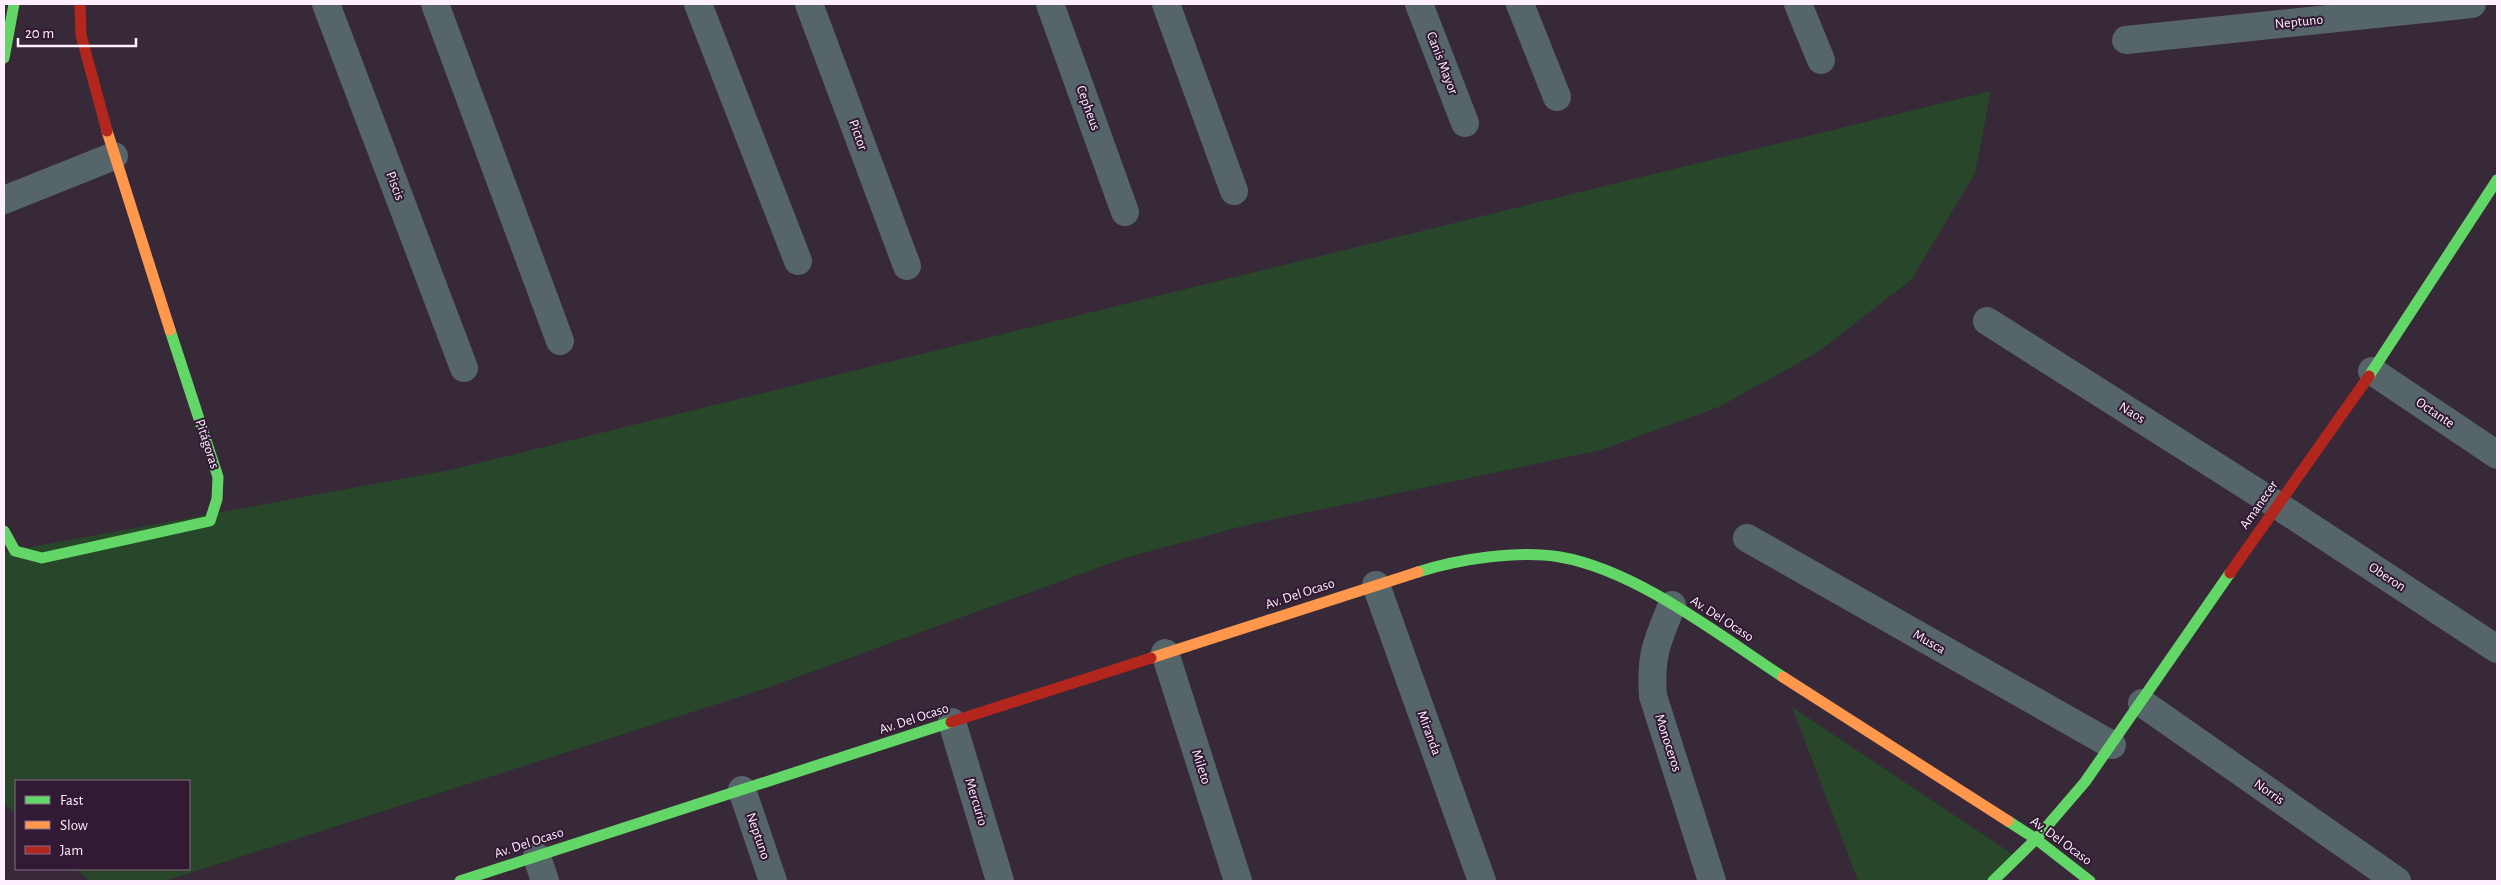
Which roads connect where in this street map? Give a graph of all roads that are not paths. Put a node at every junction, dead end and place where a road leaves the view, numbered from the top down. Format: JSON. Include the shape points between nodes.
{"nodes":[{"id":1,"x":14,"y":4,"type":"edge"},
{"id":2,"x":80,"y":4,"type":"edge"},
{"id":3,"x":326,"y":4,"type":"edge"},
{"id":4,"x":435,"y":4,"type":"edge"},
{"id":5,"x":698,"y":4,"type":"edge"},
{"id":6,"x":809,"y":4,"type":"edge"},
{"id":7,"x":1050,"y":4,"type":"edge"},
{"id":8,"x":1166,"y":4,"type":"edge"},
{"id":9,"x":1419,"y":4,"type":"edge"},
{"id":10,"x":1520,"y":4,"type":"edge"},
{"id":11,"x":1798,"y":4,"type":"edge"},
{"id":12,"x":2472,"y":4,"type":"edge"},
{"id":13,"x":2126,"y":40,"type":"dead end"},
{"id":14,"x":4,"y":58,"type":"edge"},
{"id":15,"x":1821,"y":60,"type":"dead end"},
{"id":16,"x":1557,"y":97,"type":"dead end"},
{"id":17,"x":1465,"y":123,"type":"dead end"},
{"id":18,"x":114,"y":156,"type":"junction"},
{"id":19,"x":2497,"y":180,"type":"edge"},
{"id":20,"x":1234,"y":191,"type":"dead end"},
{"id":21,"x":4,"y":200,"type":"edge"},
{"id":22,"x":1125,"y":212,"type":"dead end"},
{"id":23,"x":798,"y":261,"type":"dead end"},
{"id":24,"x":907,"y":266,"type":"dead end"},
{"id":25,"x":1987,"y":321,"type":"dead end"},
{"id":26,"x":560,"y":341,"type":"dead end"},
{"id":27,"x":464,"y":368,"type":"dead end"},
{"id":28,"x":2372,"y":371,"type":"junction"},
{"id":29,"x":2497,"y":455,"type":"edge"},
{"id":30,"x":2277,"y":504,"type":"junction"},
{"id":31,"x":4,"y":531,"type":"edge"},
{"id":32,"x":1747,"y":538,"type":"dead end"},
{"id":33,"x":1376,"y":585,"type":"junction"},
{"id":34,"x":1672,"y":605,"type":"junction"},
{"id":35,"x":2497,"y":649,"type":"edge"},
{"id":36,"x":1165,"y":653,"type":"junction"},
{"id":37,"x":2142,"y":703,"type":"junction"},
{"id":38,"x":952,"y":722,"type":"junction"},
{"id":39,"x":2112,"y":745,"type":"junction"},
{"id":40,"x":742,"y":790,"type":"junction"},
{"id":41,"x":2036,"y":839,"type":"junction"},
{"id":42,"x":541,"y":869,"type":"edge"},
{"id":43,"x":460,"y":881,"type":"edge"},
{"id":44,"x":773,"y":881,"type":"edge"},
{"id":45,"x":1000,"y":881,"type":"edge"},
{"id":46,"x":1238,"y":881,"type":"edge"},
{"id":47,"x":1482,"y":881,"type":"edge"},
{"id":48,"x":1712,"y":881,"type":"edge"},
{"id":49,"x":1993,"y":881,"type":"edge"},
{"id":50,"x":2090,"y":881,"type":"edge"},
{"id":51,"x":2397,"y":881,"type":"edge"}],
"edges":[{"from":1,"to":14,"type":"street"},
{"from":2,"to":18,"type":"street","name":"Pitágoras","via":[[81,35]]},
{"from":3,"to":27,"type":"street","name":"Piscis"},
{"from":4,"to":26,"type":"street"},
{"from":5,"to":23,"type":"street"},
{"from":6,"to":24,"type":"street","name":"Pictor"},
{"from":7,"to":22,"type":"street","name":"Cepheus"},
{"from":8,"to":20,"type":"street"},
{"from":9,"to":17,"type":"street","name":"Canis Mayor"},
{"from":10,"to":16,"type":"street"},
{"from":11,"to":15,"type":"street"},
{"from":12,"to":13,"type":"street","name":"Neptuno"},
{"from":18,"to":21,"type":"street"},
{"from":18,"to":31,"type":"street","name":"Pitágoras","via":[[218,477],[210,521],[42,558],[15,551]]},
{"from":19,"to":28,"type":"street","name":"Amanecer"},
{"from":25,"to":30,"type":"street","name":"Naos"},
{"from":28,"to":29,"type":"street","name":"Octante"},
{"from":28,"to":30,"type":"street","name":"Amanecer"},
{"from":30,"to":35,"type":"street","name":"Oberon"},
{"from":30,"to":37,"type":"street","name":"Amanecer"},
{"from":32,"to":39,"type":"street","name":"Musca"},
{"from":33,"to":34,"type":"street","name":"Av. Del Ocaso","via":[[1439,565],[1507,556],[1560,557],[1610,572]]},
{"from":33,"to":36,"type":"street","name":"Av. Del Ocaso"},
{"from":33,"to":47,"type":"street","name":"Miranda"},
{"from":34,"to":41,"type":"street","name":"Av. Del Ocaso"},
{"from":34,"to":48,"type":"street","name":"Monoceros","via":[[1654,649],[1651,672],[1653,696]]},
{"from":36,"to":38,"type":"street","name":"Av. Del Ocaso"},
{"from":36,"to":46,"type":"street","name":"Mileto"},
{"from":37,"to":39,"type":"street","name":"Amanecer"},
{"from":37,"to":51,"type":"street","name":"Norris"},
{"from":38,"to":40,"type":"street","name":"Av. Del Ocaso"},
{"from":38,"to":45,"type":"street","name":"Mercurio"},
{"from":39,"to":41,"type":"street","name":"Amanecer"},
{"from":40,"to":42,"type":"street","name":"Av. Del Ocaso"},
{"from":40,"to":44,"type":"street","name":"Neptuno"},
{"from":41,"to":49,"type":"street","name":"Amanecer"},
{"from":41,"to":50,"type":"street","name":"Av. Del Ocaso"},
{"from":42,"to":43,"type":"street","name":"Av. Del Ocaso"}]}
